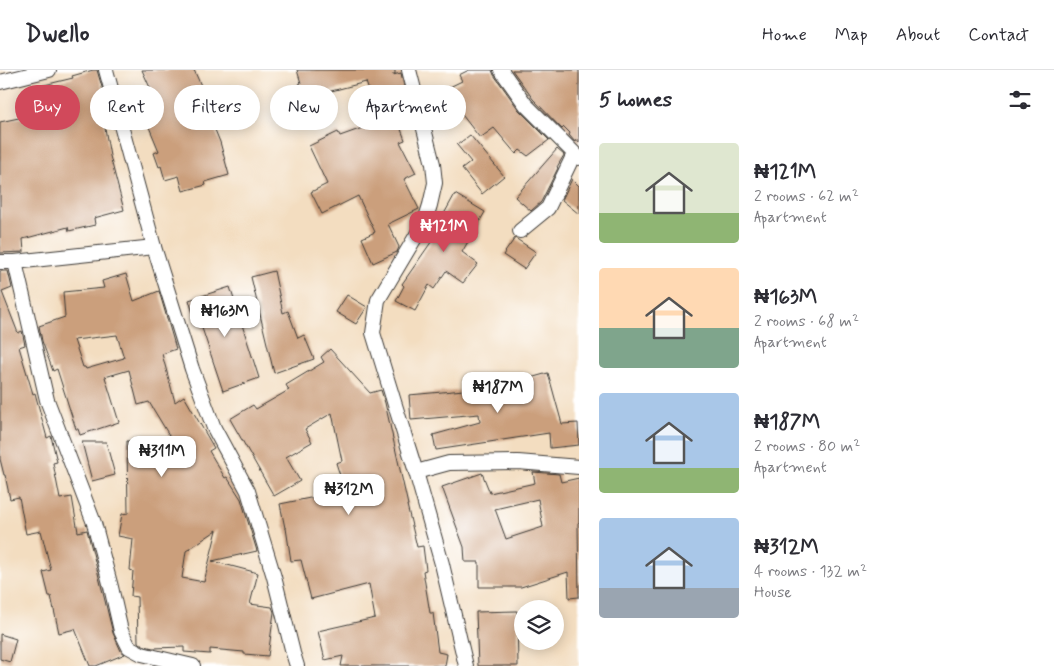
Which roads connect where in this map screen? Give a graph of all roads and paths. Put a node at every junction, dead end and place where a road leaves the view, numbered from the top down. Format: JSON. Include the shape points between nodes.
{"nodes":[{"id":1,"x":50,"y":70,"type":"edge"},
{"id":2,"x":106,"y":70,"type":"edge"},
{"id":3,"x":409,"y":70,"type":"edge"},
{"id":4,"x":501,"y":70,"type":"edge"},
{"id":5,"x":0,"y":82,"type":"edge"},
{"id":6,"x":577,"y":156,"type":"edge"},
{"id":7,"x":520,"y":232,"type":"dead end"},
{"id":8,"x":154,"y":247,"type":"junction"},
{"id":9,"x":0,"y":262,"type":"edge"},
{"id":10,"x":15,"y":262,"type":"junction"},
{"id":11,"x":579,"y":467,"type":"edge"},
{"id":12,"x":416,"y":472,"type":"junction"},
{"id":13,"x":193,"y":666,"type":"edge"},
{"id":14,"x":297,"y":666,"type":"edge"},
{"id":15,"x":466,"y":666,"type":"edge"}],
"edges":[{"from":1,"to":5,"type":"street"},
{"from":2,"to":8,"type":"street"},
{"from":3,"to":12,"type":"street","via":[[435,184],[425,221],[378,300],[373,333]]},
{"from":4,"to":6,"type":"street","via":[[526,105]]},
{"from":6,"to":7,"type":"street","via":[[548,208]]},
{"from":8,"to":10,"type":"street"},
{"from":8,"to":14,"type":"street","via":[[214,428],[248,491]]},
{"from":9,"to":10,"type":"street"},
{"from":10,"to":13,"type":"street","via":[[47,400],[94,523],[121,630],[129,647],[142,654]]},
{"from":11,"to":12,"type":"street","via":[[518,462],[449,463]]},
{"from":12,"to":15,"type":"street"}]}
